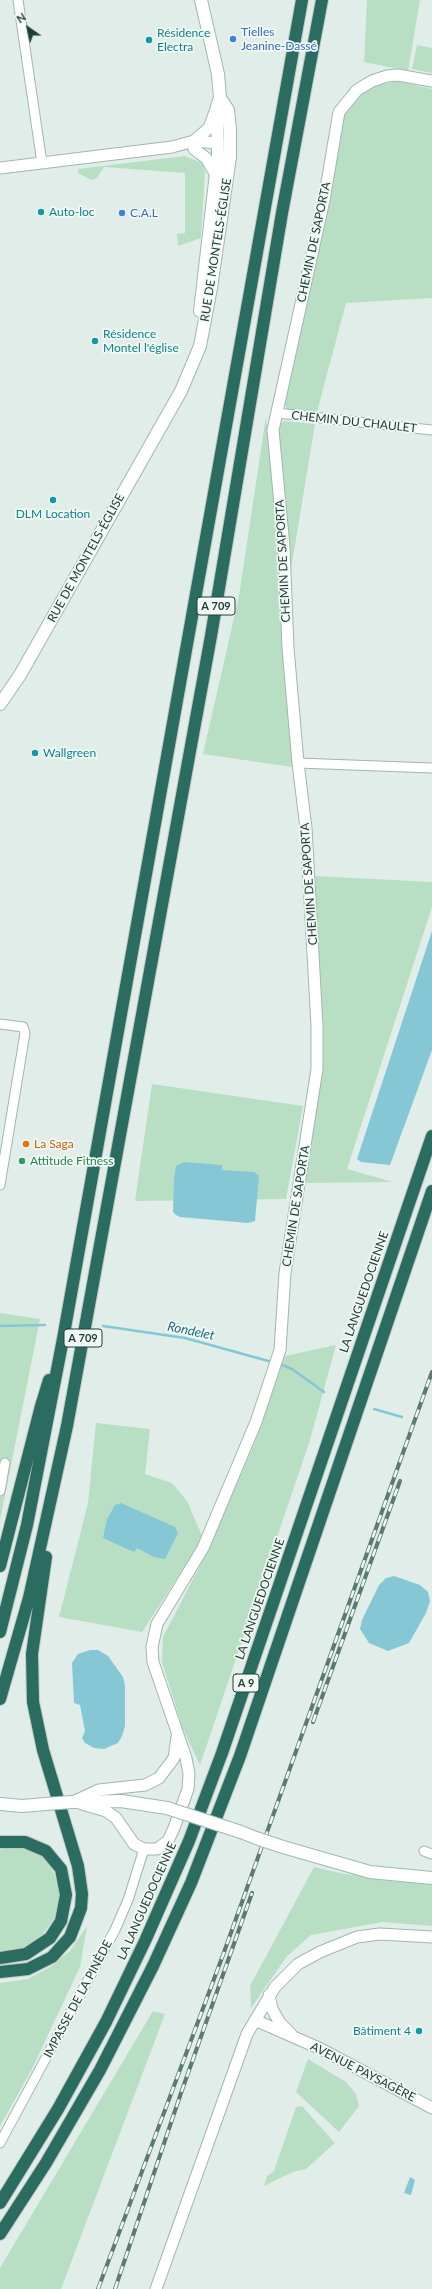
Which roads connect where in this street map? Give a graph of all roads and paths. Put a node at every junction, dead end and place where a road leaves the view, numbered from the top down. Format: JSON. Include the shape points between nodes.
{"nodes":[{"id":1,"x":18,"y":0,"type":"edge"},
{"id":2,"x":201,"y":0,"type":"edge"},
{"id":3,"x":302,"y":0,"type":"edge"},
{"id":4,"x":322,"y":0,"type":"edge"},
{"id":5,"x":432,"y":81,"type":"edge"},
{"id":6,"x":219,"y":102,"type":"junction"},
{"id":7,"x":224,"y":143,"type":"junction"},
{"id":8,"x":194,"y":145,"type":"junction"},
{"id":9,"x":42,"y":163,"type":"junction"},
{"id":10,"x":0,"y":168,"type":"edge"},
{"id":11,"x":216,"y":175,"type":"junction"},
{"id":12,"x":192,"y":355,"type":"junction"},
{"id":13,"x":277,"y":413,"type":"junction"},
{"id":14,"x":432,"y":430,"type":"edge"},
{"id":15,"x":0,"y":704,"type":"edge"},
{"id":16,"x":298,"y":763,"type":"junction"},
{"id":17,"x":432,"y":768,"type":"edge"},
{"id":18,"x":0,"y":1024,"type":"edge"},
{"id":19,"x":432,"y":1136,"type":"edge"},
{"id":20,"x":0,"y":1185,"type":"edge"},
{"id":21,"x":432,"y":1191,"type":"edge"},
{"id":22,"x":63,"y":1339,"type":"junction"},
{"id":23,"x":5,"y":1463,"type":"dead end"},
{"id":24,"x":59,"y":1464,"type":"junction"},
{"id":25,"x":0,"y":1491,"type":"edge"},
{"id":26,"x":0,"y":1566,"type":"edge"},
{"id":27,"x":0,"y":1632,"type":"edge"},
{"id":28,"x":0,"y":1699,"type":"edge"},
{"id":29,"x":177,"y":1737,"type":"junction"},
{"id":30,"x":72,"y":1802,"type":"junction"},
{"id":31,"x":0,"y":1804,"type":"edge"},
{"id":32,"x":0,"y":1842,"type":"edge"},
{"id":33,"x":144,"y":1849,"type":"junction"},
{"id":34,"x":432,"y":1878,"type":"edge"},
{"id":35,"x":432,"y":1937,"type":"edge"},
{"id":36,"x":0,"y":1958,"type":"edge"},
{"id":37,"x":0,"y":1972,"type":"edge"},
{"id":38,"x":269,"y":1995,"type":"junction"},
{"id":39,"x":255,"y":2020,"type":"junction"},
{"id":40,"x":294,"y":2037,"type":"junction"},
{"id":41,"x":432,"y":2108,"type":"edge"},
{"id":42,"x":0,"y":2143,"type":"edge"},
{"id":43,"x":0,"y":2203,"type":"edge"},
{"id":44,"x":0,"y":2234,"type":"edge"},
{"id":45,"x":156,"y":2289,"type":"edge"}],
"edges":[{"from":1,"to":9,"type":"street"},
{"from":2,"to":6,"type":"main road","via":[[218,74]]},
{"from":3,"to":22,"type":"highway","number":"A 709"},
{"from":4,"to":24,"type":"highway","number":"A 709","via":[[282,213],[211,636]]},
{"from":5,"to":13,"type":"street","name":"CHEMIN DE SAPORTA","via":[[398,75],[386,76],[357,90],[339,112],[324,200]]},
{"from":6,"to":7,"type":"main road","via":[[228,110]]},
{"from":6,"to":8,"type":"street","via":[[209,128]]},
{"from":7,"to":8,"type":"street"},
{"from":7,"to":11,"type":"main road","name":"RUE DE MONTELS-ÉGLISE"},
{"from":7,"to":12,"type":"main road","name":"RUE DE MONTELS-ÉGLISE","via":[[226,184],[209,301],[202,339]]},
{"from":8,"to":9,"type":"street"},
{"from":8,"to":11,"type":"street"},
{"from":9,"to":10,"type":"street"},
{"from":11,"to":12,"type":"main road","name":"RUE DE MONTELS-ÉGLISE"},
{"from":12,"to":15,"type":"main road","name":"RUE DE MONTELS-ÉGLISE","via":[[181,391]]},
{"from":13,"to":14,"type":"street","name":"CHEMIN DU CHAULET"},
{"from":13,"to":16,"type":"street","name":"CHEMIN DE SAPORTA","via":[[273,430],[284,547],[288,648]]},
{"from":16,"to":17,"type":"street"},
{"from":16,"to":29,"type":"street","name":"CHEMIN DE SAPORTA","via":[[306,828],[317,1069],[285,1273],[280,1350],[275,1372],[203,1548],[157,1624],[152,1647],[153,1662]]},
{"from":18,"to":20,"type":"street","via":[[23,1027],[25,1033]]},
{"from":19,"to":43,"type":"highway","name":"LA LANGUEDOCIENNE","number":"A 9","via":[[222,1753],[189,1841],[109,2015],[58,2109]]},
{"from":21,"to":44,"type":"highway","number":"A 9","via":[[240,1756],[191,1883],[103,2065],[46,2163]]},
{"from":22,"to":26,"type":"highway","via":[[41,1406]]},
{"from":22,"to":27,"type":"highway","number":"A 709","via":[[28,1518]]},
{"from":23,"to":25,"type":"street"},
{"from":24,"to":28,"type":"highway","number":"A 709","via":[[29,1598]]},
{"from":24,"to":37,"type":"highway","via":[[32,1654],[32,1691],[43,1750],[78,1866],[81,1908],[70,1937],[52,1957],[28,1969]]},
{"from":29,"to":30,"type":"street","via":[[174,1758],[159,1778],[145,1785],[99,1790]]},
{"from":29,"to":33,"type":"street","name":"CHEMIN DE SAPORTA","via":[[186,1758],[188,1789],[168,1841],[157,1849]]},
{"from":30,"to":31,"type":"main road","bridge":true},
{"from":30,"to":33,"type":"street","via":[[94,1807],[116,1818],[134,1844]]},
{"from":30,"to":34,"type":"main road","bridge":true,"via":[[121,1800],[167,1808],[284,1847],[370,1872]]},
{"from":32,"to":36,"type":"highway","via":[[24,1842],[46,1851],[61,1869],[66,1894],[61,1921],[50,1938],[26,1954]]},
{"from":33,"to":42,"type":"street","name":"IMPASSE DE LA PINÈDE","via":[[128,1900],[115,1930]]},
{"from":35,"to":38,"type":"street","via":[[380,1934],[357,1937],[340,1943],[298,1964]]},
{"from":38,"to":39,"type":"street"},
{"from":38,"to":40,"type":"street","name":"AVENUE PAYSAGÈRE","via":[[272,2010],[280,2023]]},
{"from":39,"to":40,"type":"street","name":"AVENUE PAYSAGÈRE"},
{"from":39,"to":45,"type":"street","via":[[247,2034]]},
{"from":40,"to":41,"type":"street","name":"AVENUE PAYSAGÈRE"}]}
